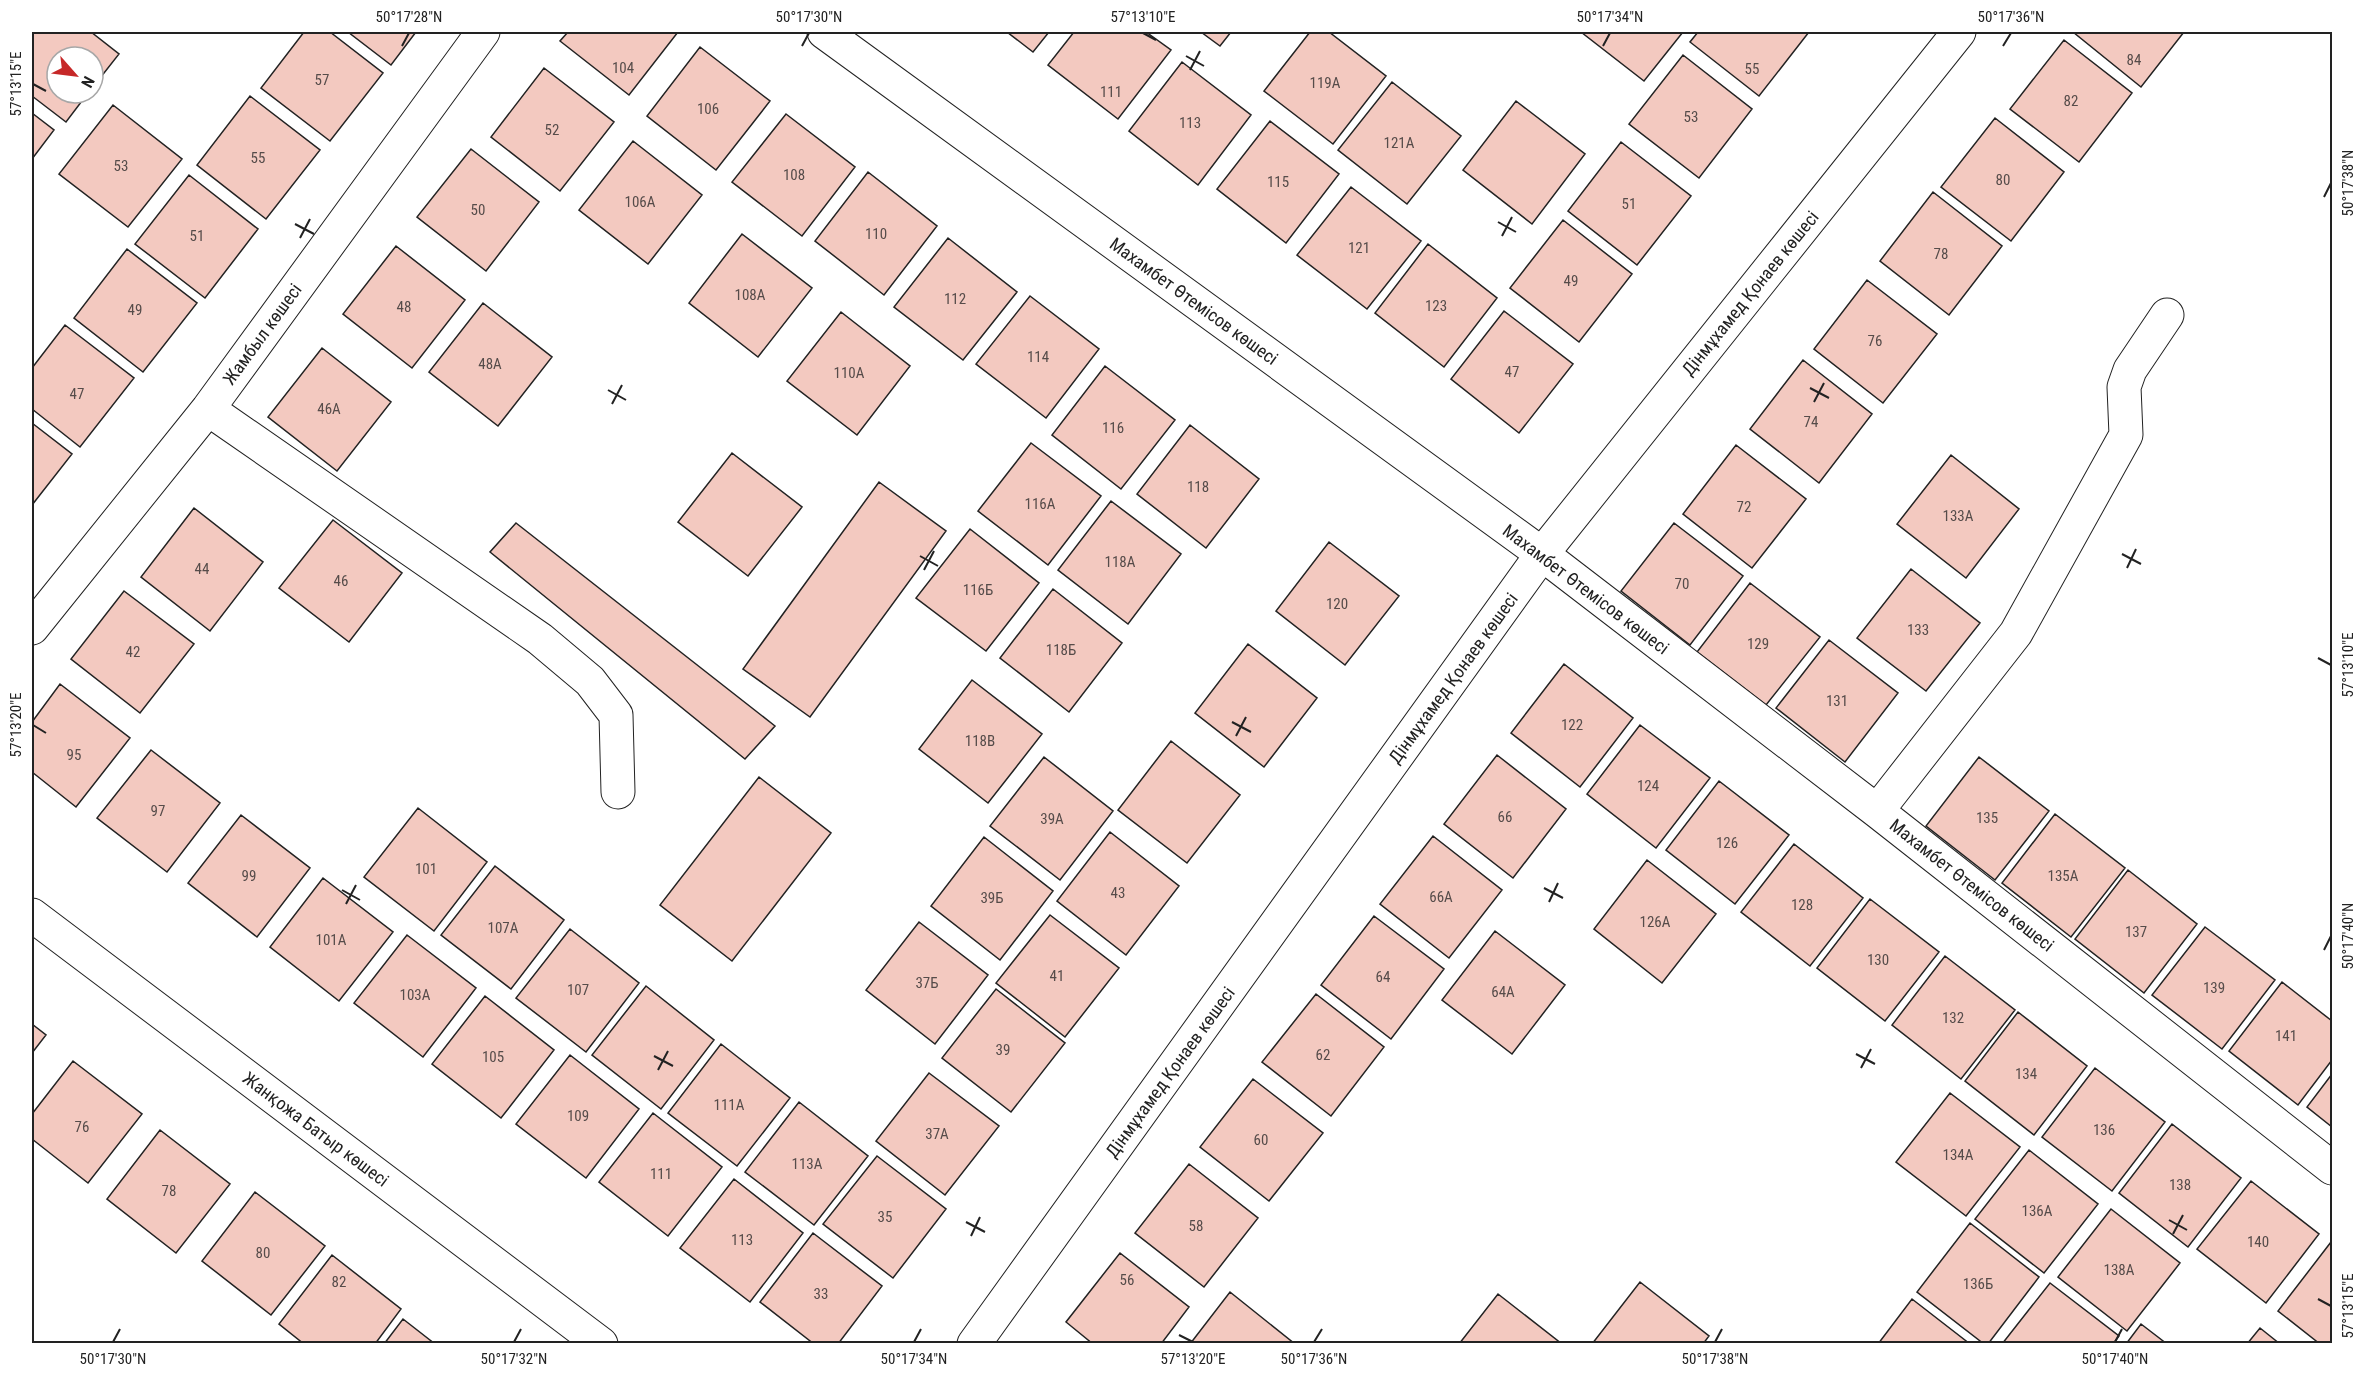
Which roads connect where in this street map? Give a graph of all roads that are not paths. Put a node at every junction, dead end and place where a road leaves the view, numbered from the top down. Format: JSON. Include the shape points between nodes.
{"nodes":[{"id":1,"x":483,"y":32,"type":"edge"},
{"id":2,"x":824,"y":32,"type":"edge"},
{"id":3,"x":1959,"y":32,"type":"edge"},
{"id":4,"x":2166,"y":315,"type":"dead end"},
{"id":5,"x":208,"y":409,"type":"junction"},
{"id":6,"x":1542,"y":554,"type":"junction"},
{"id":7,"x":32,"y":628,"type":"edge"},
{"id":8,"x":618,"y":792,"type":"dead end"},
{"id":9,"x":1877,"y":811,"type":"junction"},
{"id":10,"x":32,"y":915,"type":"edge"},
{"id":11,"x":2332,"y":1168,"type":"edge"},
{"id":12,"x":601,"y":1344,"type":"edge"},
{"id":13,"x":974,"y":1344,"type":"edge"}],
"edges":[{"from":1,"to":5,"type":"street","name":"Жамбыл көшесі"},
{"from":2,"to":6,"type":"street","name":"Махамбет Өтемісов көшесі"},
{"from":3,"to":6,"type":"street","name":"Дінмұхамед Қонаев көшесі"},
{"from":4,"to":9,"type":"street","via":[[2130,369],[2124,387],[2126,435],[2016,633]]},
{"from":5,"to":7,"type":"street","name":"Жамбыл көшесі"},
{"from":5,"to":8,"type":"street","via":[[540,639],[590,681],[616,715]]},
{"from":6,"to":9,"type":"street","name":"Махамбет Өтемісов көшесі"},
{"from":6,"to":13,"type":"street","name":"Дінмұхамед Қонаев көшесі"},
{"from":9,"to":11,"type":"street","name":"Махамбет Өтемісов көшесі"},
{"from":10,"to":12,"type":"street","name":"Жанқожа Батыр көшесі"}]}
